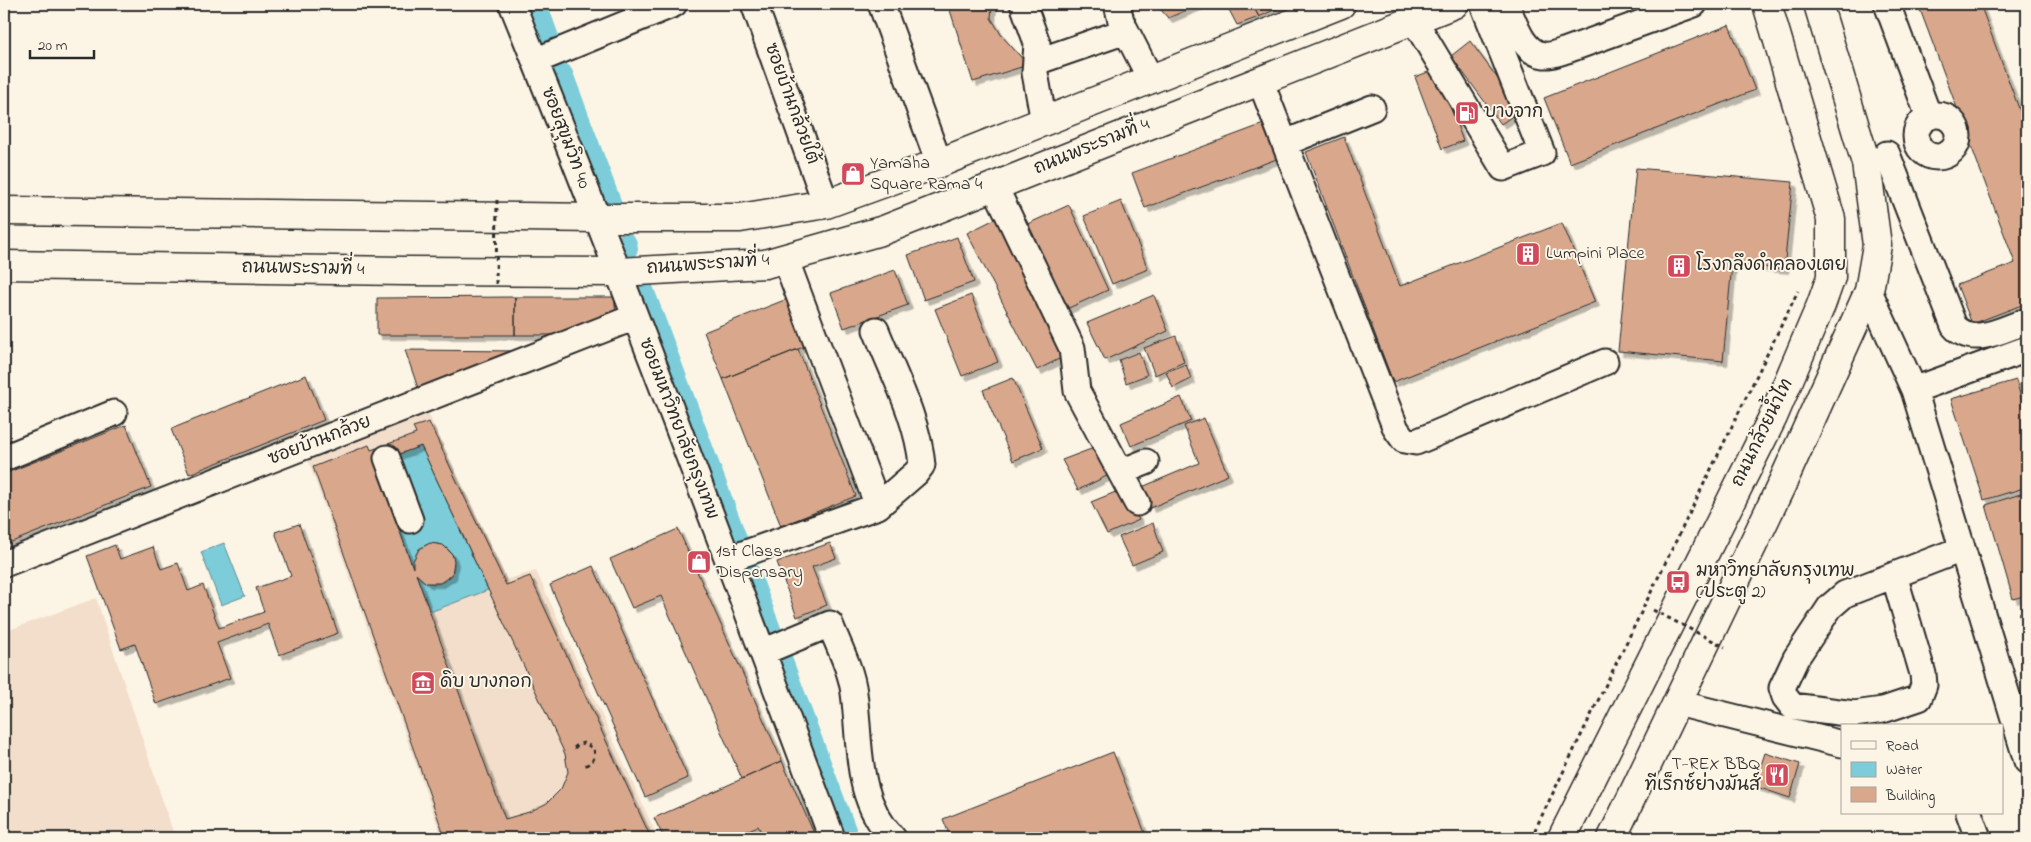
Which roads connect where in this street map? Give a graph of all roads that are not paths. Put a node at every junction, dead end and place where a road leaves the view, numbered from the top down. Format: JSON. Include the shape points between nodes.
{"nodes":[{"id":1,"x":512,"y":4,"type":"edge"},
{"id":2,"x":674,"y":4,"type":"edge"},
{"id":3,"x":754,"y":4,"type":"edge"},
{"id":4,"x":881,"y":4,"type":"edge"},
{"id":5,"x":1023,"y":4,"type":"edge"},
{"id":6,"x":1117,"y":4,"type":"edge"},
{"id":7,"x":1342,"y":4,"type":"edge"},
{"id":8,"x":1454,"y":4,"type":"edge"},
{"id":9,"x":1483,"y":4,"type":"edge"},
{"id":10,"x":1506,"y":4,"type":"edge"},
{"id":11,"x":1694,"y":4,"type":"edge"},
{"id":12,"x":1767,"y":4,"type":"edge"},
{"id":13,"x":1818,"y":4,"type":"edge"},
{"id":14,"x":1887,"y":4,"type":"edge"},
{"id":15,"x":1414,"y":20,"type":"junction"},
{"id":16,"x":1126,"y":31,"type":"junction"},
{"id":17,"x":535,"y":61,"type":"junction"},
{"id":18,"x":1036,"y":62,"type":"junction"},
{"id":19,"x":1151,"y":80,"type":"junction"},
{"id":20,"x":1260,"y":80,"type":"junction"},
{"id":21,"x":1372,"y":108,"type":"dead end"},
{"id":22,"x":1929,"y":116,"type":"junction"},
{"id":23,"x":1044,"y":122,"type":"junction"},
{"id":24,"x":1285,"y":143,"type":"junction"},
{"id":25,"x":1917,"y":143,"type":"junction"},
{"id":26,"x":1876,"y":158,"type":"junction"},
{"id":27,"x":939,"y":164,"type":"junction"},
{"id":28,"x":995,"y":187,"type":"junction"},
{"id":29,"x":826,"y":204,"type":"junction"},
{"id":30,"x":4,"y":211,"type":"edge"},
{"id":31,"x":598,"y":218,"type":"junction"},
{"id":32,"x":785,"y":258,"type":"junction"},
{"id":33,"x":4,"y":265,"type":"edge"},
{"id":34,"x":619,"y":272,"type":"junction"},
{"id":35,"x":1831,"y":277,"type":"junction"},
{"id":36,"x":1869,"y":291,"type":"junction"},
{"id":37,"x":635,"y":317,"type":"junction"},
{"id":38,"x":2027,"y":321,"type":"edge"},
{"id":39,"x":876,"y":330,"type":"dead end"},
{"id":40,"x":2027,"y":349,"type":"edge"},
{"id":41,"x":1605,"y":362,"type":"dead end"},
{"id":42,"x":1914,"y":390,"type":"junction"},
{"id":43,"x":114,"y":413,"type":"dead end"},
{"id":44,"x":373,"y":420,"type":"junction"},
{"id":45,"x":4,"y":458,"type":"edge"},
{"id":46,"x":1146,"y":462,"type":"dead end"},
{"id":47,"x":1121,"y":472,"type":"junction"},
{"id":48,"x":1137,"y":503,"type":"dead end"},
{"id":49,"x":878,"y":506,"type":"junction"},
{"id":50,"x":410,"y":520,"type":"dead end"},
{"id":51,"x":1962,"y":549,"type":"junction"},
{"id":52,"x":729,"y":559,"type":"junction"},
{"id":53,"x":4,"y":564,"type":"edge"},
{"id":54,"x":1894,"y":575,"type":"junction"},
{"id":55,"x":763,"y":652,"type":"junction"},
{"id":56,"x":1677,"y":703,"type":"junction"},
{"id":57,"x":1841,"y":744,"type":"edge"},
{"id":58,"x":2025,"y":748,"type":"edge"},
{"id":59,"x":1970,"y":814,"type":"edge"},
{"id":60,"x":832,"y":838,"type":"edge"},
{"id":61,"x":893,"y":838,"type":"edge"},
{"id":62,"x":1562,"y":838,"type":"edge"},
{"id":63,"x":1612,"y":838,"type":"edge"},
{"id":64,"x":1978,"y":838,"type":"edge"}],
"edges":[{"from":1,"to":17,"type":"street","name":"ซอยสุขุมวิท 40"},
{"from":2,"to":17,"type":"street"},
{"from":3,"to":29,"type":"street","name":"ซอยบ้านกล้วยใต้"},
{"from":4,"to":27,"type":"street"},
{"from":5,"to":18,"type":"street","via":[[1037,43]]},
{"from":6,"to":16,"type":"street"},
{"from":7,"to":19,"type":"main road"},
{"from":8,"to":15,"type":"main road","name":"ถนนพระรามที่ 4"},
{"from":9,"to":15,"type":"street","via":[[1542,153],[1503,168]]},
{"from":10,"to":11,"type":"street","via":[[1524,42],[1545,56]]},
{"from":12,"to":35,"type":"main road","name":"ถนนกล้วยน้ำไท","via":[[1831,219]]},
{"from":13,"to":26,"type":"main road","name":"ถนนกล้วยน้ำไท"},
{"from":14,"to":22,"type":"street"},
{"from":15,"to":20,"type":"main road","name":"ถนนพระรามที่ 4"},
{"from":16,"to":18,"type":"street"},
{"from":16,"to":19,"type":"street"},
{"from":17,"to":31,"type":"street","name":"ซอยสุขุมวิท 40"},
{"from":18,"to":23,"type":"street"},
{"from":19,"to":23,"type":"main road"},
{"from":20,"to":24,"type":"street"},
{"from":20,"to":28,"type":"main road","name":"ถนนพระรามที่ 4"},
{"from":21,"to":24,"type":"street"},
{"from":22,"to":25,"type":"street","via":[[1917,129]]},
{"from":22,"to":25,"type":"street","via":[[1938,114],[1951,119],[1958,131],[1957,145],[1947,156],[1932,157]]},
{"from":23,"to":27,"type":"main road"},
{"from":24,"to":41,"type":"street","via":[[1396,429],[1404,440],[1416,442]]},
{"from":25,"to":26,"type":"street"},
{"from":26,"to":36,"type":"main road","name":"ถนนกล้วยน้ำไท","via":[[1877,245]]},
{"from":26,"to":38,"type":"street","via":[[1954,326],[1965,335],[1978,337]]},
{"from":27,"to":29,"type":"main road"},
{"from":28,"to":32,"type":"main road","name":"ถนนพระรามที่ 4","via":[[884,230]]},
{"from":28,"to":47,"type":"street","via":[[1072,348],[1077,391]]},
{"from":29,"to":31,"type":"main road","via":[[740,218]]},
{"from":30,"to":31,"type":"main road"},
{"from":31,"to":34,"type":"street","name":"ซอยสุขุมวิท 40"},
{"from":32,"to":34,"type":"main road","name":"ถนนพระรามที่ 4","via":[[765,264]]},
{"from":32,"to":49,"type":"street"},
{"from":33,"to":34,"type":"main road","name":"ถนนพระรามที่ 4"},
{"from":34,"to":37,"type":"street","name":"ซอยมหาวิทยาลัยกรุงเทพ"},
{"from":35,"to":36,"type":"main road"},
{"from":35,"to":62,"type":"main road","name":"ถนนกล้วยน้ำไท","via":[[1822,306],[1773,417]]},
{"from":36,"to":42,"type":"street"},
{"from":36,"to":56,"type":"main road","name":"ถนนกล้วยน้ำไท","via":[[1782,486]]},
{"from":37,"to":44,"type":"street","name":"ซอยบ้านกล้วย"},
{"from":37,"to":52,"type":"street","name":"ซอยมหาวิทยาลัยกรุงเทพ"},
{"from":39,"to":49,"type":"street","via":[[911,418],[922,465]]},
{"from":40,"to":42,"type":"street"},
{"from":42,"to":51,"type":"street"},
{"from":43,"to":45,"type":"street"},
{"from":44,"to":50,"type":"street"},
{"from":44,"to":53,"type":"street","name":"ซอยบ้านกล้วย"},
{"from":46,"to":47,"type":"street"},
{"from":47,"to":48,"type":"street"},
{"from":49,"to":52,"type":"street"},
{"from":51,"to":54,"type":"street"},
{"from":51,"to":58,"type":"street"},
{"from":52,"to":55,"type":"street","name":"ซอยมหาวิทยาลัยกรุงเทพ"},
{"from":54,"to":54,"type":"street","via":[[1845,594],[1830,607],[1796,658],[1782,688],[1792,706],[1854,714],[1883,710],[1919,698],[1924,685],[1923,674]]},
{"from":55,"to":60,"type":"street","name":"ซอยมหาวิทยาลัยกรุงเทพ"},
{"from":55,"to":61,"type":"street","via":[[830,624],[852,683],[865,789],[876,815]]},
{"from":56,"to":57,"type":"street"},
{"from":56,"to":63,"type":"main road","name":"ถนนกล้วยน้ำไท"},
{"from":59,"to":64,"type":"street"}]}
